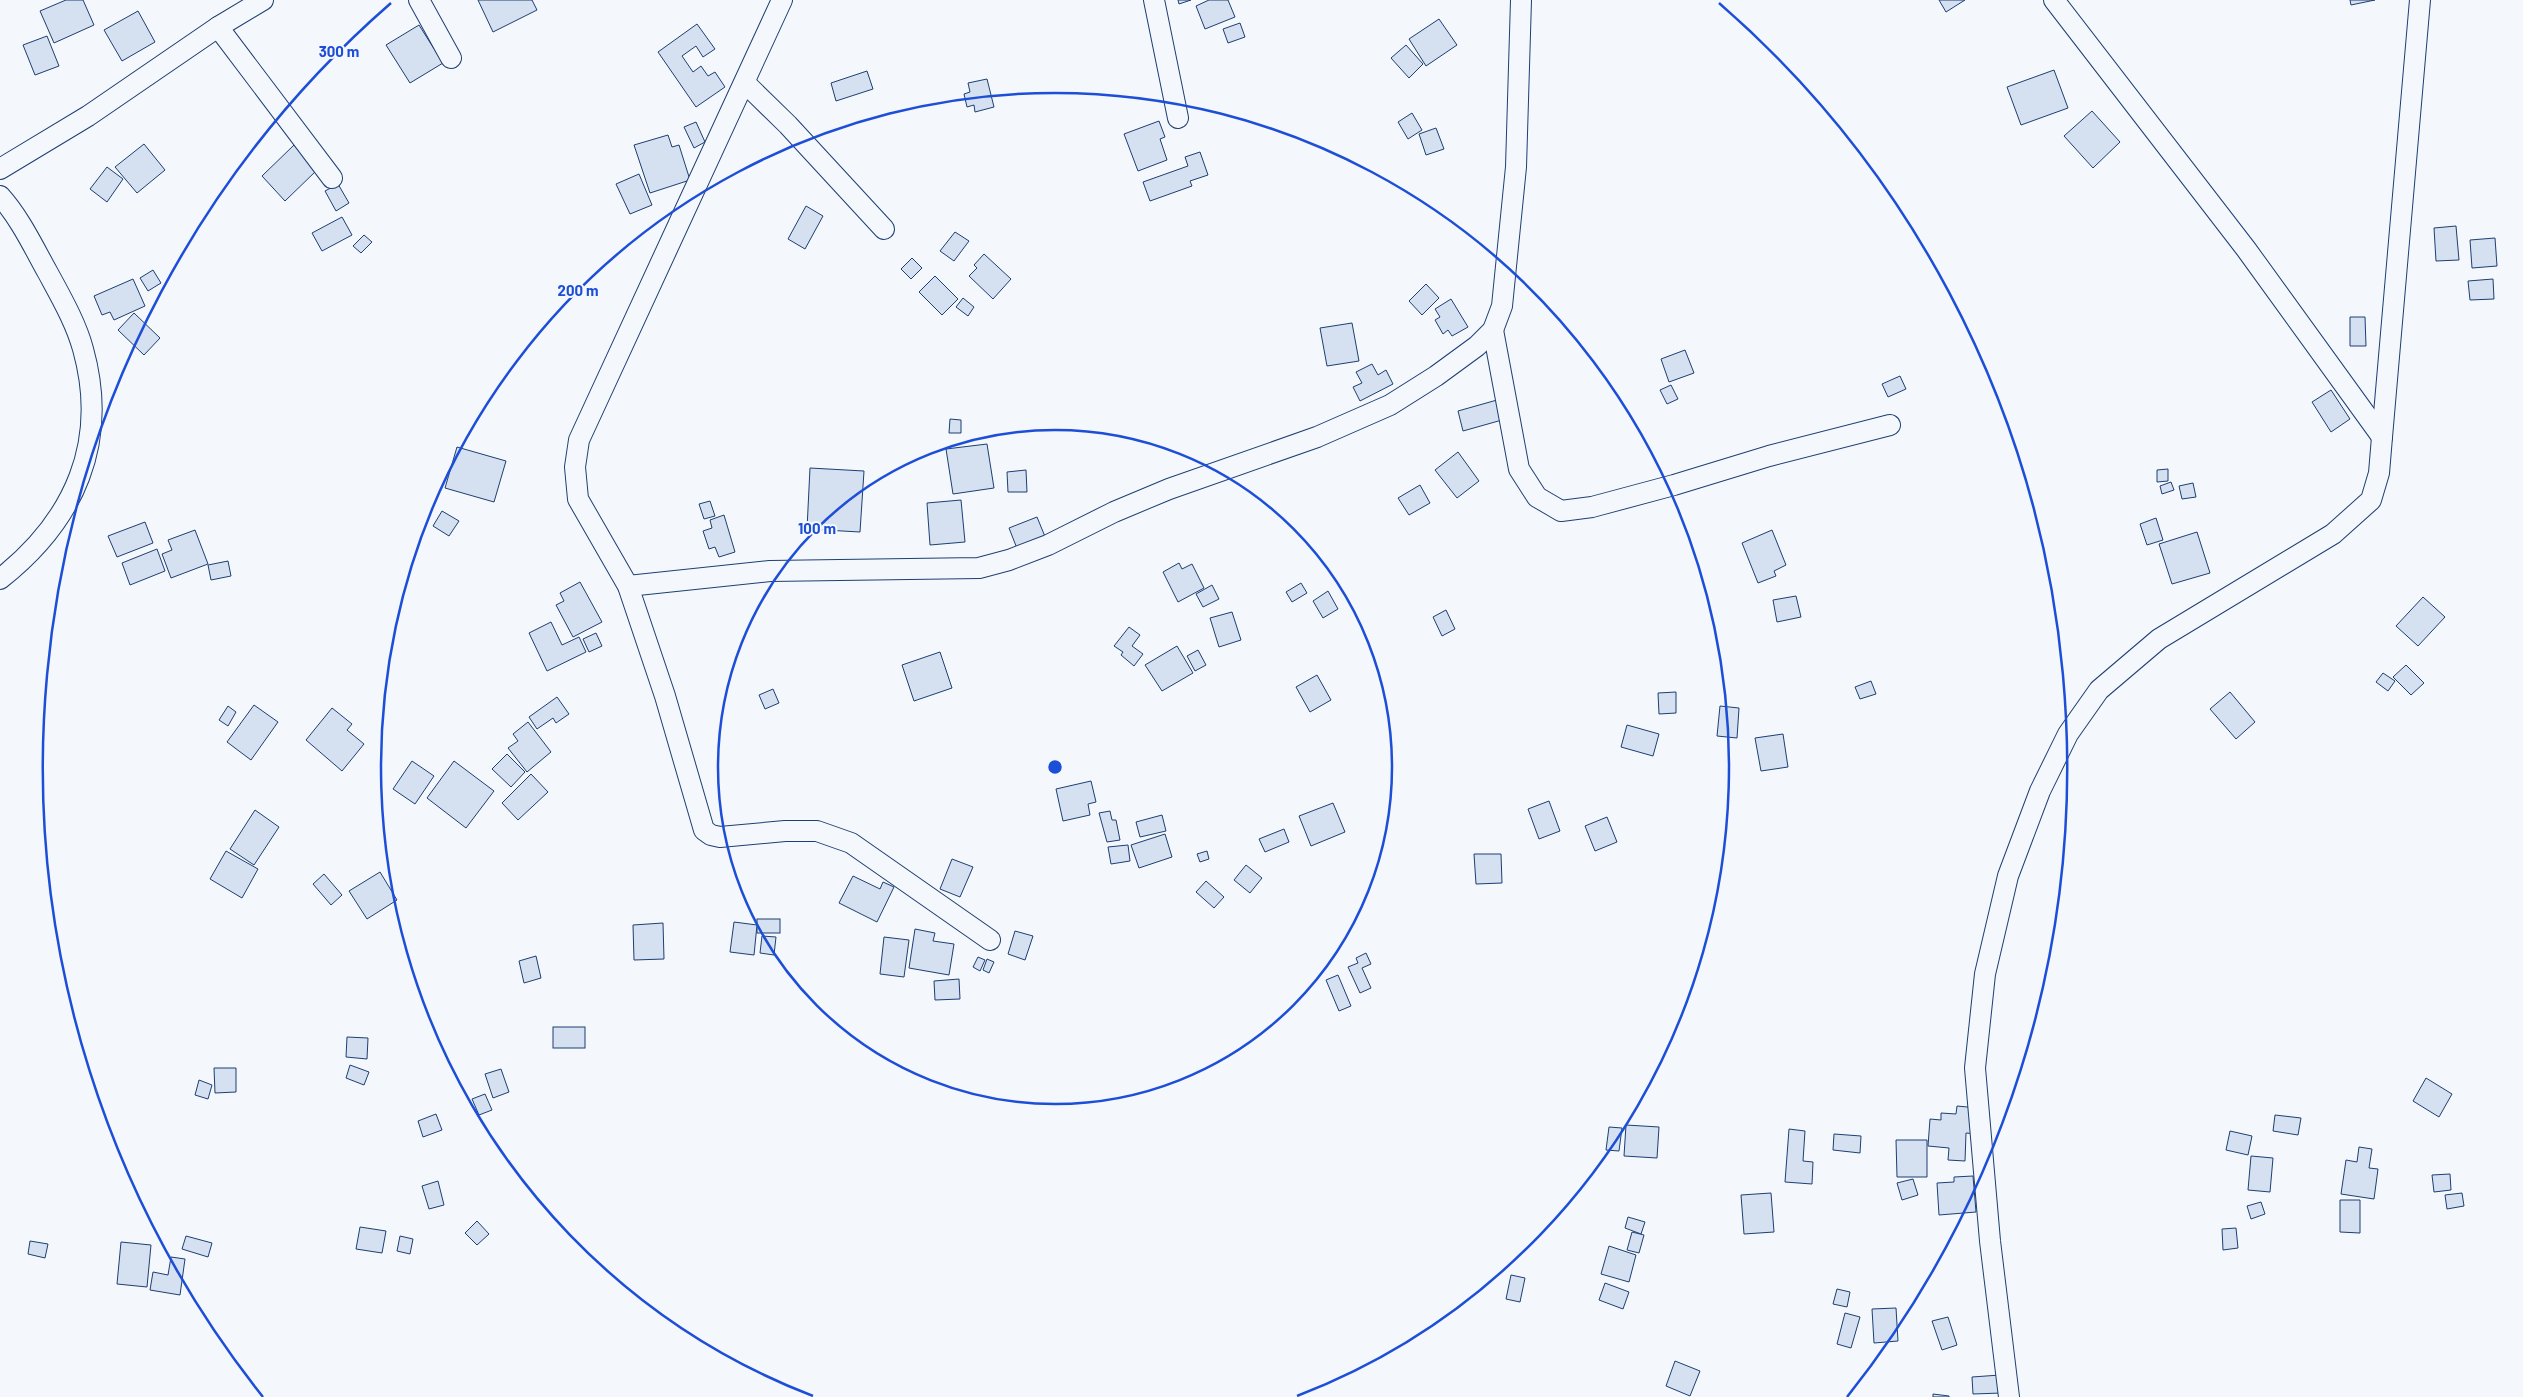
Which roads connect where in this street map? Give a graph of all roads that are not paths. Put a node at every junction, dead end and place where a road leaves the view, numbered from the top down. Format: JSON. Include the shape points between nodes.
{"nodes":[{"id":1,"x":263,"y":0,"type":"edge"},
{"id":2,"x":419,"y":0,"type":"edge"},
{"id":3,"x":782,"y":0,"type":"edge"},
{"id":4,"x":1154,"y":0,"type":"edge"},
{"id":5,"x":1521,"y":0,"type":"edge"},
{"id":6,"x":2054,"y":0,"type":"edge"},
{"id":7,"x":2420,"y":0,"type":"edge"},
{"id":8,"x":218,"y":27,"type":"junction"},
{"id":9,"x":451,"y":58,"type":"dead end"},
{"id":10,"x":745,"y":83,"type":"junction"},
{"id":11,"x":1178,"y":118,"type":"dead end"},
{"id":12,"x":0,"y":169,"type":"edge"},
{"id":13,"x":332,"y":178,"type":"dead end"},
{"id":14,"x":0,"y":196,"type":"edge"},
{"id":15,"x":884,"y":229,"type":"dead end"},
{"id":16,"x":1493,"y":330,"type":"junction"},
{"id":17,"x":1890,"y":425,"type":"dead end"},
{"id":18,"x":2382,"y":437,"type":"junction"},
{"id":19,"x":0,"y":579,"type":"edge"},
{"id":20,"x":628,"y":586,"type":"junction"},
{"id":21,"x":990,"y":940,"type":"dead end"},
{"id":22,"x":2009,"y":1397,"type":"edge"}],
"edges":[{"from":1,"to":8,"type":"street"},
{"from":2,"to":9,"type":"street"},
{"from":3,"to":10,"type":"street"},
{"from":4,"to":11,"type":"street"},
{"from":5,"to":16,"type":"street","via":[[1516,167],[1502,306]]},
{"from":6,"to":18,"type":"street","via":[[2246,249]]},
{"from":7,"to":18,"type":"street"},
{"from":8,"to":12,"type":"street","via":[[88,116]]},
{"from":8,"to":13,"type":"street"},
{"from":10,"to":15,"type":"street"},
{"from":10,"to":20,"type":"street","via":[[579,440],[574,467],[578,499]]},
{"from":14,"to":19,"type":"street","via":[[30,241],[64,303],[83,348],[91,405],[91,438],[80,480],[50,530]]},
{"from":16,"to":17,"type":"street","via":[[1519,469],[1537,497],[1561,512],[1592,507]]},
{"from":16,"to":20,"type":"street","via":[[1436,376],[1390,405],[1316,438],[1169,489],[1008,560],[979,568],[954,570],[770,571]]},
{"from":18,"to":22,"type":"street","via":[[2379,473],[2371,500],[2333,534],[2160,639],[2099,690],[2068,734],[2040,791],[2008,876],[1986,974],[1975,1068],[1990,1241]]},
{"from":20,"to":21,"type":"street","via":[[665,696],[704,830],[720,837],[816,831],[851,843]]}]}
